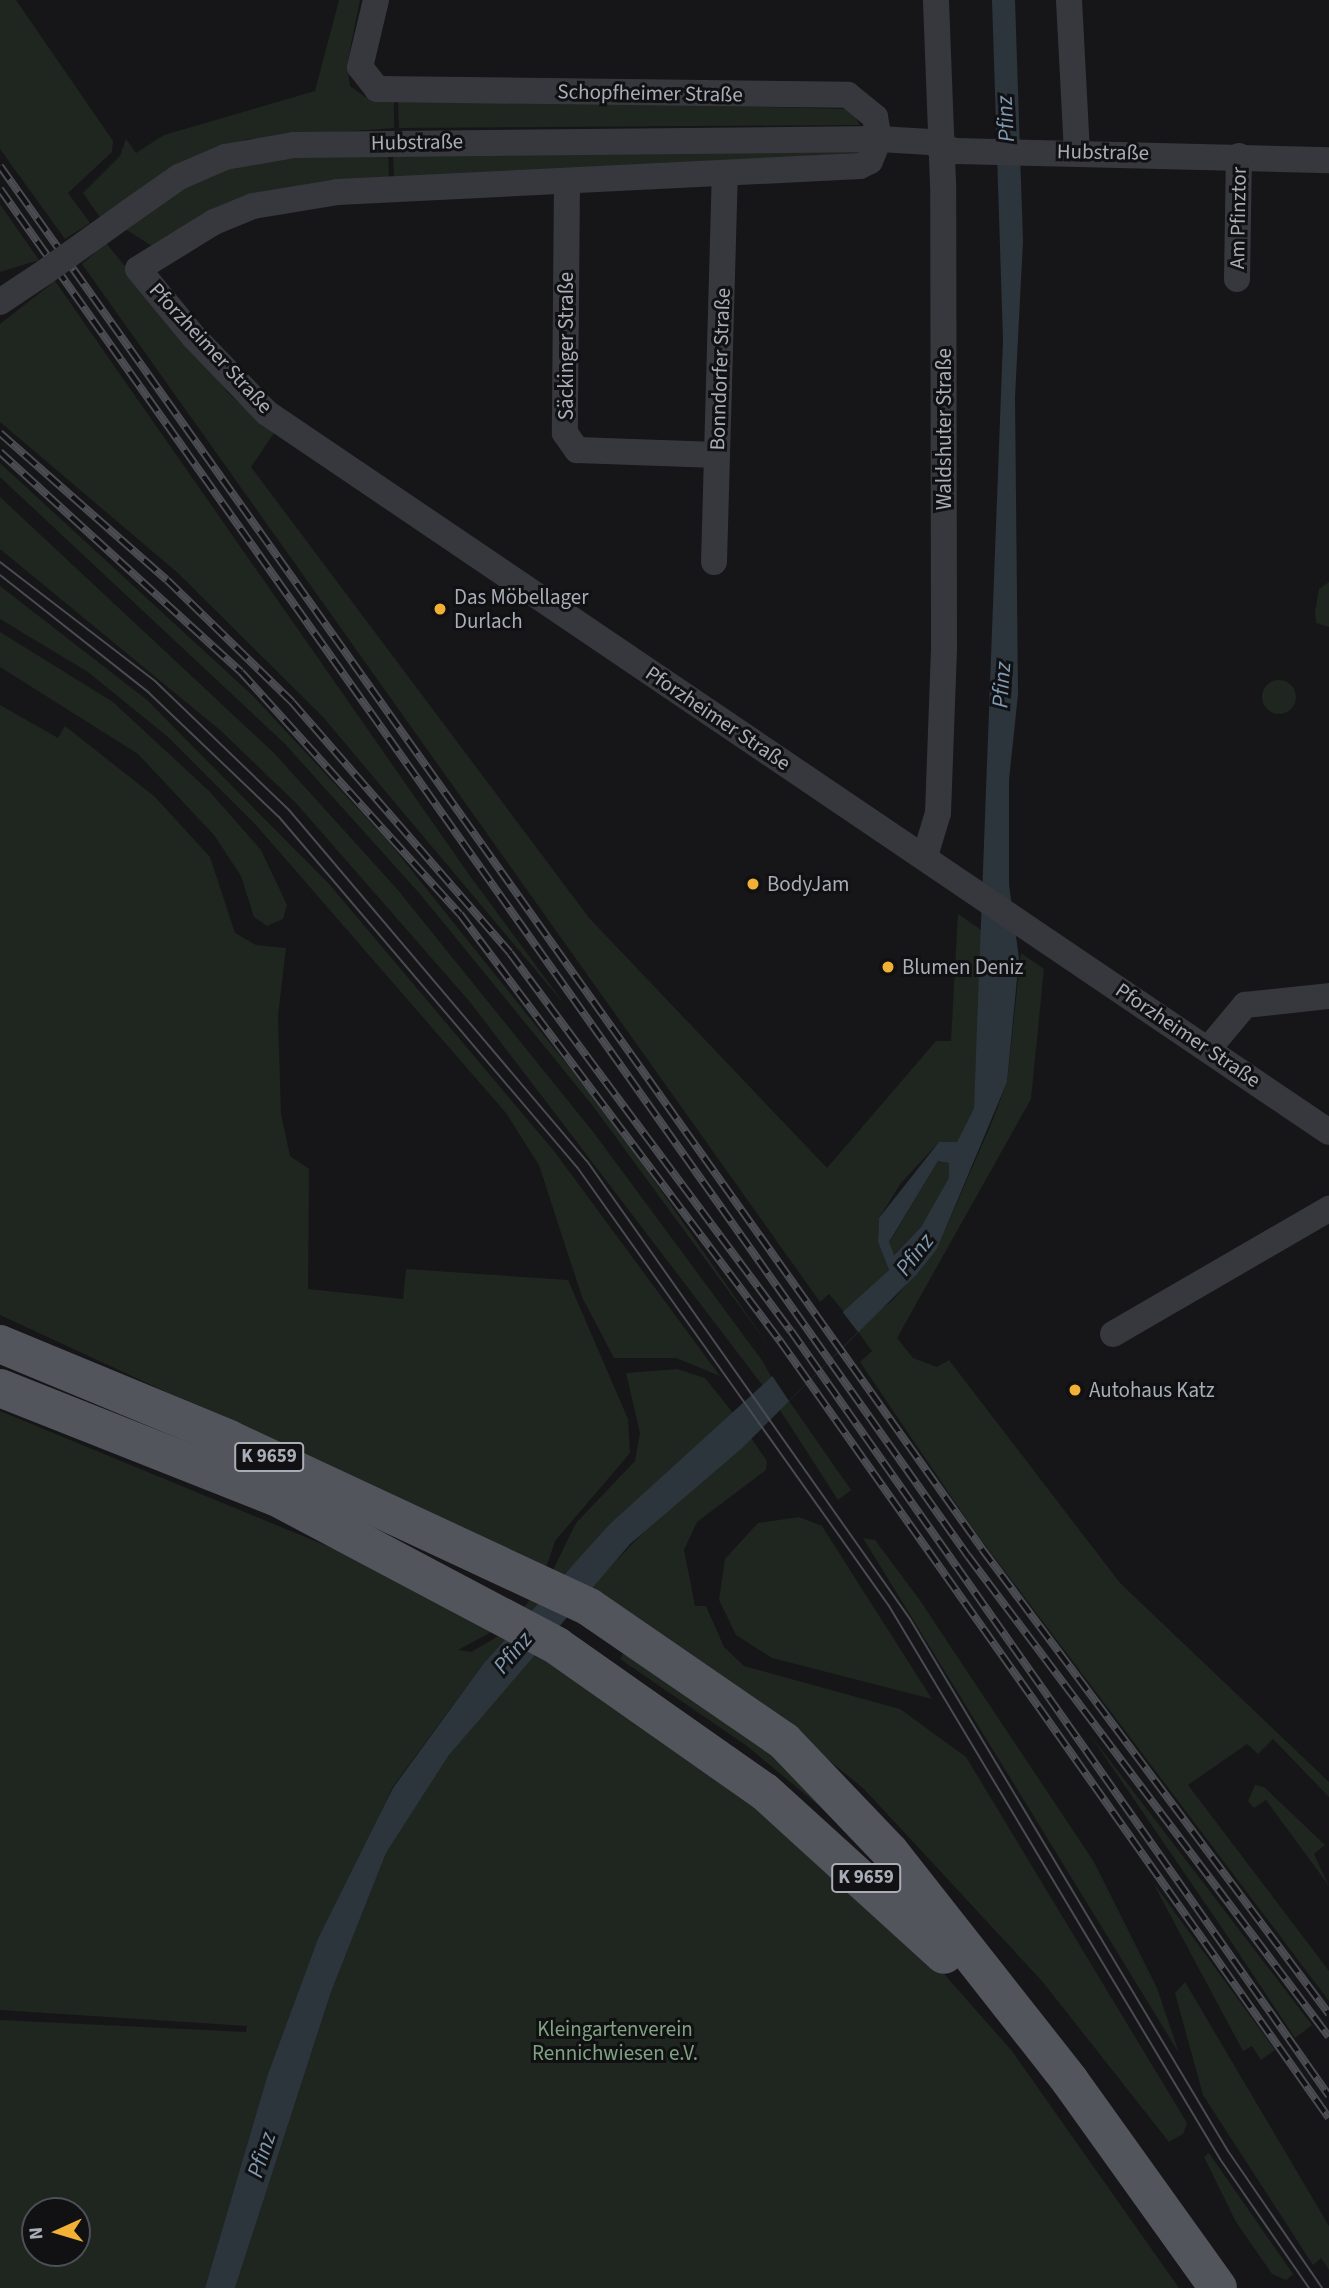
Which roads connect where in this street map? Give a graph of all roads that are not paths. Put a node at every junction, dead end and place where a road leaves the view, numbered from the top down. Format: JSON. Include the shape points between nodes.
{"nodes":[{"id":1,"x":376,"y":0,"type":"edge"},
{"id":2,"x":936,"y":0,"type":"edge"},
{"id":3,"x":1069,"y":0,"type":"edge"},
{"id":4,"x":879,"y":139,"type":"junction"},
{"id":5,"x":943,"y":147,"type":"junction"},
{"id":6,"x":1077,"y":151,"type":"junction"},
{"id":7,"x":1239,"y":156,"type":"junction"},
{"id":8,"x":1329,"y":160,"type":"edge"},
{"id":9,"x":725,"y":176,"type":"junction"},
{"id":10,"x":567,"y":181,"type":"junction"},
{"id":11,"x":1237,"y":279,"type":"dead end"},
{"id":12,"x":0,"y":302,"type":"edge"},
{"id":13,"x":717,"y":455,"type":"junction"},
{"id":14,"x":714,"y":562,"type":"dead end"},
{"id":15,"x":925,"y":856,"type":"junction"},
{"id":16,"x":1329,"y":996,"type":"edge"},
{"id":17,"x":1210,"y":1047,"type":"junction"},
{"id":18,"x":1329,"y":1132,"type":"edge"},
{"id":19,"x":1329,"y":1209,"type":"edge"},
{"id":20,"x":1113,"y":1334,"type":"dead end"},
{"id":21,"x":0,"y":1344,"type":"edge"},
{"id":22,"x":0,"y":1388,"type":"edge"},
{"id":23,"x":658,"y":1652,"type":"junction"},
{"id":24,"x":603,"y":1675,"type":"junction"},
{"id":25,"x":1202,"y":2288,"type":"edge"},
{"id":26,"x":1218,"y":2288,"type":"edge"}],
"edges":[{"from":1,"to":4,"type":"street","name":"Schopfheimer Straße","via":[[360,67],[377,89],[848,95],[875,117]]},
{"from":2,"to":5,"type":"street","name":"Waldshuter Straße"},
{"from":3,"to":6,"type":"street"},
{"from":4,"to":5,"type":"street","name":"Hubstraße"},
{"from":4,"to":9,"type":"street","via":[[870,161],[860,166]]},
{"from":4,"to":12,"type":"street","name":"Hubstraße","bridge":true,"via":[[294,145],[225,157],[179,177]]},
{"from":5,"to":6,"type":"street","name":"Hubstraße","via":[[983,152]]},
{"from":5,"to":15,"type":"street","name":"Waldshuter Straße","via":[[943,660],[938,813]]},
{"from":6,"to":7,"type":"street","name":"Hubstraße"},
{"from":7,"to":8,"type":"street","name":"Hubstraße"},
{"from":7,"to":11,"type":"street","name":"Am Pfinztor"},
{"from":9,"to":10,"type":"street"},
{"from":9,"to":13,"type":"street","name":"Bonndorfer Straße"},
{"from":10,"to":13,"type":"street","name":"Säckinger Straße","via":[[565,433],[577,450]]},
{"from":10,"to":15,"type":"street","name":"Pforzheimer Straße","via":[[282,198],[214,222],[138,269],[267,413]]},
{"from":13,"to":14,"type":"street","name":"Bonndorfer Straße"},
{"from":15,"to":17,"type":"street","name":"Pforzheimer Straße"},
{"from":16,"to":17,"type":"street","via":[[1245,1006]]},
{"from":17,"to":18,"type":"street","name":"Pforzheimer Straße"},
{"from":19,"to":20,"type":"street"},
{"from":21,"to":23,"type":"main road","number":"K 9659","via":[[229,1439],[534,1579],[589,1606]]},
{"from":22,"to":24,"type":"main road","number":"K 9659","via":[[276,1497],[506,1616]]},
{"from":23,"to":24,"type":"main road","via":[[610,1643],[601,1655]]},
{"from":23,"to":26,"type":"main road","number":"K 9659","via":[[784,1741],[863,1820],[1070,2081]]},
{"from":24,"to":25,"type":"main road","number":"K 9659","via":[[689,1732],[819,1836],[980,1991]]}]}
